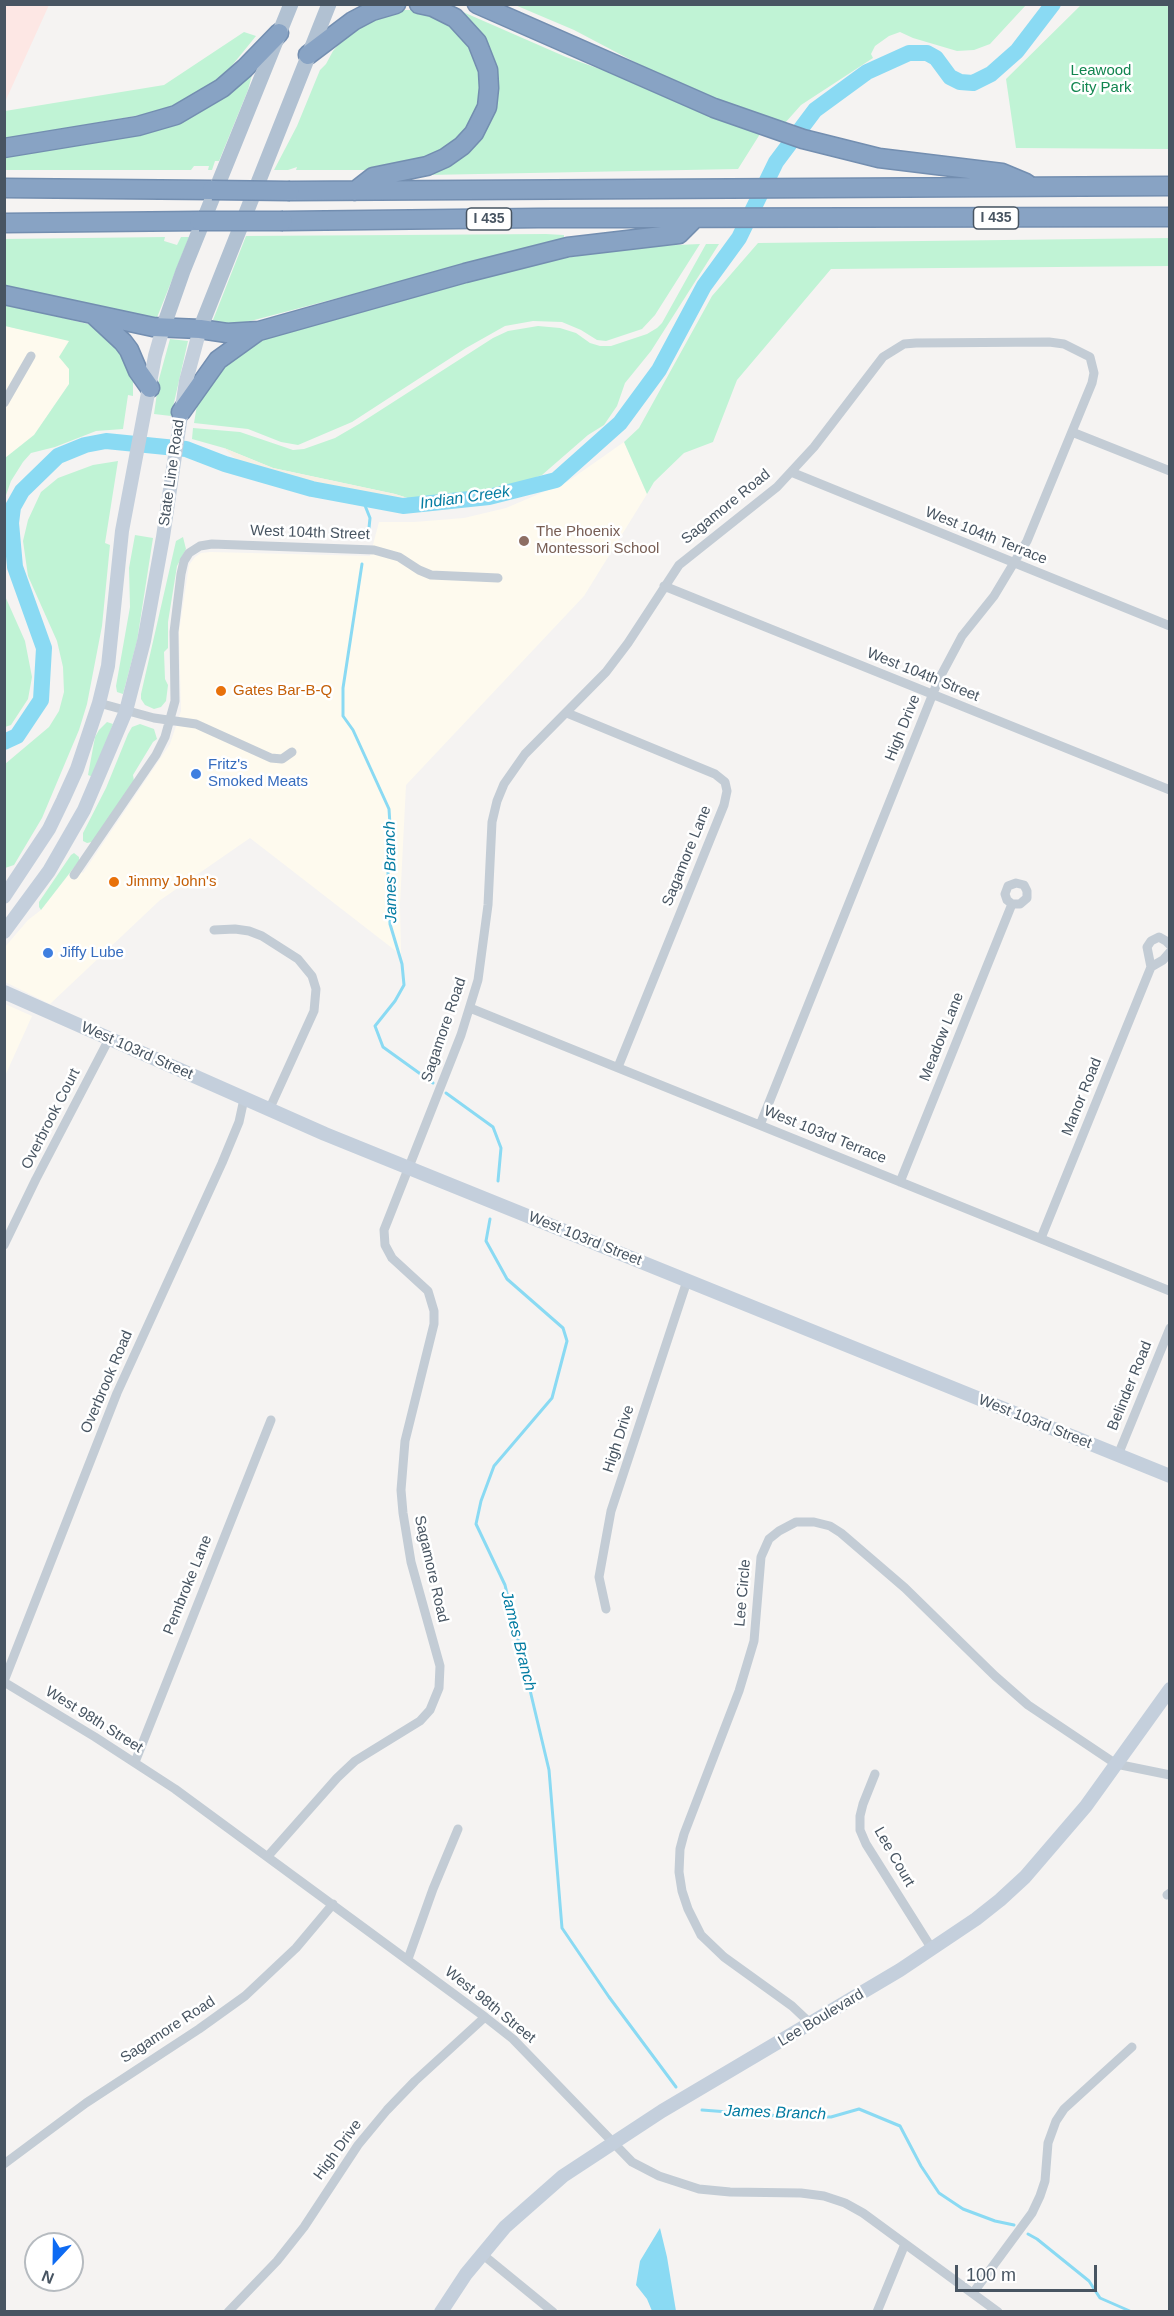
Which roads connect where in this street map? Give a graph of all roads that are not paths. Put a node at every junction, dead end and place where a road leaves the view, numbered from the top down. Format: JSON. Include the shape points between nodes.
{"nodes":[{"id":1,"x":291,"y":4,"type":"edge"},
{"id":2,"x":329,"y":4,"type":"edge"},
{"id":3,"x":396,"y":4,"type":"edge"},
{"id":4,"x":419,"y":4,"type":"edge"},
{"id":5,"x":477,"y":4,"type":"edge"},
{"id":6,"x":279,"y":33,"type":"junction"},
{"id":7,"x":308,"y":55,"type":"junction"},
{"id":8,"x":4,"y":148,"type":"edge"},
{"id":9,"x":1033,"y":186,"type":"junction"},
{"id":10,"x":1170,"y":186,"type":"edge"},
{"id":11,"x":4,"y":188,"type":"edge"},
{"id":12,"x":355,"y":192,"type":"junction"},
{"id":13,"x":1170,"y":217,"type":"edge"},
{"id":14,"x":699,"y":219,"type":"junction"},
{"id":15,"x":4,"y":223,"type":"edge"},
{"id":16,"x":4,"y":295,"type":"edge"},
{"id":17,"x":93,"y":314,"type":"junction"},
{"id":18,"x":164,"y":328,"type":"junction"},
{"id":19,"x":200,"y":329,"type":"junction"},
{"id":20,"x":259,"y":331,"type":"junction"},
{"id":21,"x":31,"y":356,"type":"dead end"},
{"id":22,"x":1090,"y":357,"type":"joint"},
{"id":23,"x":150,"y":388,"type":"junction"},
{"id":24,"x":4,"y":403,"type":"edge"},
{"id":25,"x":181,"y":412,"type":"junction"},
{"id":26,"x":1072,"y":432,"type":"junction"},
{"id":27,"x":1170,"y":471,"type":"edge"},
{"id":28,"x":791,"y":472,"type":"junction"},
{"id":29,"x":1015,"y":564,"type":"junction"},
{"id":30,"x":498,"y":578,"type":"dead end"},
{"id":31,"x":664,"y":586,"type":"junction"},
{"id":32,"x":1170,"y":626,"type":"edge"},
{"id":33,"x":933,"y":695,"type":"junction"},
{"id":34,"x":99,"y":703,"type":"junction"},
{"id":35,"x":126,"y":711,"type":"junction"},
{"id":36,"x":567,"y":713,"type":"junction"},
{"id":37,"x":170,"y":720,"type":"junction"},
{"id":38,"x":292,"y":752,"type":"dead end"},
{"id":39,"x":1170,"y":790,"type":"edge"},
{"id":40,"x":74,"y":875,"type":"dead end"},
{"id":41,"x":4,"y":897,"type":"edge"},
{"id":42,"x":1012,"y":904,"type":"dead end"},
{"id":43,"x":214,"y":930,"type":"dead end"},
{"id":44,"x":4,"y":932,"type":"edge"},
{"id":45,"x":1170,"y":945,"type":"edge"},
{"id":46,"x":1170,"y":952,"type":"edge"},
{"id":47,"x":1151,"y":967,"type":"junction"},
{"id":48,"x":4,"y":992,"type":"edge"},
{"id":49,"x":470,"y":1008,"type":"junction"},
{"id":50,"x":109,"y":1039,"type":"junction"},
{"id":51,"x":618,"y":1067,"type":"junction"},
{"id":52,"x":244,"y":1099,"type":"junction"},
{"id":53,"x":269,"y":1110,"type":"junction"},
{"id":54,"x":760,"y":1125,"type":"junction"},
{"id":55,"x":408,"y":1168,"type":"junction"},
{"id":56,"x":900,"y":1182,"type":"junction"},
{"id":57,"x":1041,"y":1238,"type":"junction"},
{"id":58,"x":4,"y":1245,"type":"edge"},
{"id":59,"x":687,"y":1281,"type":"junction"},
{"id":60,"x":1170,"y":1291,"type":"edge"},
{"id":61,"x":1170,"y":1328,"type":"edge"},
{"id":62,"x":271,"y":1420,"type":"dead end"},
{"id":63,"x":1118,"y":1455,"type":"junction"},
{"id":64,"x":1170,"y":1476,"type":"edge"},
{"id":65,"x":606,"y":1610,"type":"dead end"},
{"id":66,"x":8,"y":1658,"type":"edge"},
{"id":67,"x":4,"y":1682,"type":"edge"},
{"id":68,"x":1170,"y":1689,"type":"edge"},
{"id":69,"x":135,"y":1762,"type":"junction"},
{"id":70,"x":1116,"y":1764,"type":"junction"},
{"id":71,"x":875,"y":1774,"type":"dead end"},
{"id":72,"x":1170,"y":1775,"type":"edge"},
{"id":73,"x":458,"y":1829,"type":"dead end"},
{"id":74,"x":268,"y":1856,"type":"junction"},
{"id":75,"x":333,"y":1904,"type":"junction"},
{"id":76,"x":932,"y":1949,"type":"junction"},
{"id":77,"x":408,"y":1959,"type":"junction"},
{"id":78,"x":485,"y":2017,"type":"junction"},
{"id":79,"x":809,"y":2022,"type":"junction"},
{"id":80,"x":1132,"y":2047,"type":"dead end"},
{"id":81,"x":612,"y":2143,"type":"junction"},
{"id":82,"x":4,"y":2164,"type":"edge"},
{"id":83,"x":905,"y":2244,"type":"junction"},
{"id":84,"x":482,"y":2254,"type":"junction"},
{"id":85,"x":973,"y":2293,"type":"junction"},
{"id":86,"x":228,"y":2312,"type":"edge"},
{"id":87,"x":441,"y":2312,"type":"edge"},
{"id":88,"x":553,"y":2312,"type":"edge"},
{"id":89,"x":877,"y":2312,"type":"edge"},
{"id":90,"x":998,"y":2312,"type":"edge"}],
"edges":[{"from":1,"to":6,"type":"main road"},
{"from":2,"to":7,"type":"main road","name":"State Line Road"},
{"from":3,"to":7,"type":"highway","via":[[353,21]]},
{"from":4,"to":12,"type":"highway","via":[[455,18],[477,42],[489,78],[484,116],[468,140],[445,158],[427,166],[373,177]]},
{"from":5,"to":9,"type":"highway","via":[[740,118],[803,139],[867,155],[1002,173]]},
{"from":6,"to":8,"type":"highway","via":[[222,88],[176,115],[138,126]]},
{"from":6,"to":18,"type":"main road","via":[[183,271]]},
{"from":7,"to":19,"type":"main road","name":"State Line Road"},
{"from":9,"to":10,"type":"highway","number":"I 435"},
{"from":9,"to":12,"type":"highway","number":"I 435"},
{"from":11,"to":12,"type":"highway","number":"I 435","bridge":true},
{"from":13,"to":14,"type":"highway","number":"I 435"},
{"from":14,"to":15,"type":"highway","number":"I 435","bridge":true},
{"from":14,"to":20,"type":"highway","via":[[679,234],[568,247]]},
{"from":16,"to":17,"type":"highway"},
{"from":17,"to":18,"type":"highway"},
{"from":17,"to":23,"type":"highway","via":[[123,342]]},
{"from":18,"to":19,"type":"highway"},
{"from":18,"to":23,"type":"main road"},
{"from":19,"to":20,"type":"highway","via":[[227,333]]},
{"from":19,"to":25,"type":"main road","name":"State Line Road"},
{"from":20,"to":25,"type":"highway","via":[[218,360]]},
{"from":21,"to":24,"type":"street"},
{"from":22,"to":26,"type":"street","name":"High Drive","via":[[1092,383]]},
{"from":22,"to":28,"type":"street","name":"Sagamore Road","via":[[1064,344],[1049,342],[904,344],[883,357]]},
{"from":23,"to":34,"type":"main road","via":[[123,531],[108,666]]},
{"from":25,"to":35,"type":"main road","name":"State Line Road","via":[[144,641]]},
{"from":26,"to":27,"type":"street"},
{"from":26,"to":29,"type":"street","name":"High Drive"},
{"from":28,"to":29,"type":"street","name":"West 104th Terrace"},
{"from":28,"to":31,"type":"street","name":"Sagamore Road","via":[[687,558]]},
{"from":29,"to":32,"type":"street","name":"West 104th Terrace"},
{"from":29,"to":33,"type":"street","name":"High Drive","via":[[962,636]]},
{"from":30,"to":37,"type":"street","name":"West 104th Street","via":[[431,575],[399,557],[374,550],[200,546],[189,553],[181,574],[174,632],[175,701]]},
{"from":31,"to":33,"type":"street","name":"West 104th Street"},
{"from":31,"to":36,"type":"street","name":"Sagamore Road","via":[[623,650]]},
{"from":33,"to":39,"type":"street","name":"West 104th Street"},
{"from":33,"to":54,"type":"street","name":"High Drive"},
{"from":34,"to":35,"type":"street"},
{"from":34,"to":41,"type":"main road","via":[[77,769],[49,829]]},
{"from":35,"to":37,"type":"street"},
{"from":35,"to":44,"type":"main road","name":"State Line Road","via":[[98,780],[68,838],[27,904]]},
{"from":36,"to":49,"type":"street","name":"Sagamore Road","via":[[514,767],[497,801],[492,822],[483,953]]},
{"from":36,"to":51,"type":"street","name":"Sagamore Lane","via":[[715,774],[727,791]]},
{"from":37,"to":38,"type":"street","via":[[196,724],[271,758],[282,759]]},
{"from":37,"to":40,"type":"street","via":[[156,756]]},
{"from":42,"to":56,"type":"street","name":"Meadow Lane"},
{"from":43,"to":53,"type":"street","via":[[235,929],[262,936],[298,959],[312,976],[316,989],[314,1011]]},
{"from":45,"to":47,"type":"street","name":"Manor Road","via":[[1159,938],[1151,941],[1147,947]]},
{"from":46,"to":47,"type":"street","name":"Manor Road"},
{"from":47,"to":57,"type":"street","name":"Manor Road"},
{"from":48,"to":50,"type":"main road","name":"West 103rd Street"},
{"from":49,"to":51,"type":"street","name":"West 103rd Terrace"},
{"from":49,"to":55,"type":"street","name":"Sagamore Road"},
{"from":50,"to":52,"type":"main road","name":"West 103rd Street"},
{"from":50,"to":58,"type":"street","name":"Overbrook Court"},
{"from":51,"to":54,"type":"street","name":"West 103rd Terrace"},
{"from":52,"to":53,"type":"main road","name":"West 103rd Street"},
{"from":52,"to":66,"type":"street","name":"Overbrook Road","via":[[222,1163],[117,1393]]},
{"from":53,"to":55,"type":"main road","name":"West 103rd Street"},
{"from":54,"to":56,"type":"street","name":"West 103rd Terrace"},
{"from":55,"to":59,"type":"main road","name":"West 103rd Street"},
{"from":55,"to":74,"type":"street","name":"Sagamore Road","via":[[384,1230],[385,1245],[392,1258],[428,1291],[434,1311],[405,1441],[401,1490],[411,1562],[440,1666],[439,1688],[430,1710],[420,1721],[355,1761]]},
{"from":56,"to":57,"type":"street","name":"West 103rd Terrace"},
{"from":57,"to":60,"type":"street","name":"West 103rd Terrace"},
{"from":59,"to":63,"type":"main road","name":"West 103rd Street"},
{"from":59,"to":65,"type":"street","name":"High Drive","via":[[611,1511],[599,1577]]},
{"from":61,"to":63,"type":"street","name":"Belinder Road"},
{"from":62,"to":69,"type":"street","name":"Pembroke Lane"},
{"from":63,"to":64,"type":"main road","name":"West 103rd Street"},
{"from":66,"to":67,"type":"street","name":"Overbrook Road"},
{"from":67,"to":69,"type":"street","name":"West 98th Street"},
{"from":68,"to":70,"type":"main road","name":"Lee Boulevard"},
{"from":69,"to":74,"type":"street","name":"West 98th Street"},
{"from":70,"to":72,"type":"street"},
{"from":70,"to":76,"type":"main road","name":"Lee Boulevard","via":[[1025,1877],[976,1919]]},
{"from":70,"to":79,"type":"street","name":"Lee Circle","via":[[1028,1705],[841,1533],[814,1522],[796,1522],[769,1539],[761,1557],[754,1641],[684,1834],[679,1872],[688,1909],[701,1935]]},
{"from":71,"to":76,"type":"street","name":"Lee Court","via":[[863,1804],[860,1830]]},
{"from":73,"to":77,"type":"street"},
{"from":74,"to":75,"type":"street","name":"West 98th Street"},
{"from":75,"to":77,"type":"street","name":"West 98th Street"},
{"from":75,"to":82,"type":"street","name":"Sagamore Road","via":[[245,1996],[86,2103]]},
{"from":76,"to":79,"type":"main road","name":"Lee Boulevard"},
{"from":77,"to":78,"type":"street","name":"West 98th Street"},
{"from":78,"to":81,"type":"street","name":"West 98th Street","via":[[513,2039]]},
{"from":78,"to":86,"type":"street","name":"High Drive","via":[[387,2110],[358,2145],[304,2227]]},
{"from":79,"to":81,"type":"main road","name":"Lee Boulevard"},
{"from":80,"to":85,"type":"street","via":[[1060,2115],[1048,2143],[1046,2174],[1032,2213]]},
{"from":81,"to":83,"type":"street","name":"West 98th Street","via":[[632,2162],[678,2184],[730,2192],[801,2193],[834,2200],[863,2213]]},
{"from":81,"to":84,"type":"main road","name":"Lee Boulevard","via":[[531,2202]]},
{"from":83,"to":85,"type":"street","name":"West 98th Street"},
{"from":83,"to":89,"type":"street"},
{"from":84,"to":87,"type":"main road","name":"Lee Boulevard"},
{"from":84,"to":88,"type":"street"},
{"from":85,"to":90,"type":"street","name":"West 98th Street"}]}
